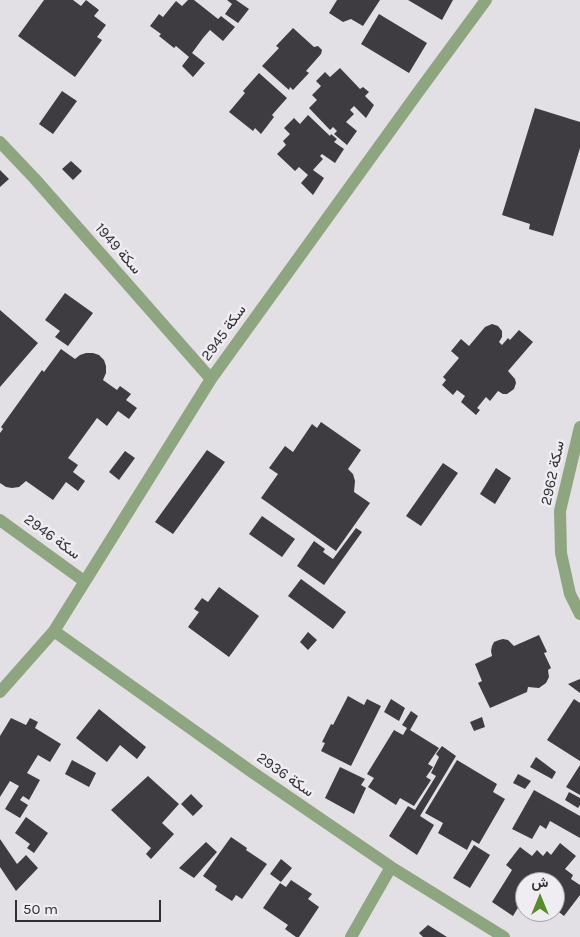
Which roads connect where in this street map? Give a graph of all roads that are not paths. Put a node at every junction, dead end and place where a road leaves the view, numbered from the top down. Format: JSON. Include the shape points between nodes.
{"nodes":[{"id":1,"x":486,"y":0,"type":"edge"},
{"id":2,"x":0,"y":142,"type":"edge"},
{"id":3,"x":211,"y":379,"type":"junction"},
{"id":4,"x":580,"y":427,"type":"edge"},
{"id":5,"x":0,"y":520,"type":"edge"},
{"id":6,"x":84,"y":581,"type":"junction"},
{"id":7,"x":580,"y":614,"type":"edge"},
{"id":8,"x":54,"y":631,"type":"junction"},
{"id":9,"x":0,"y":692,"type":"edge"},
{"id":10,"x":391,"y":867,"type":"junction"},
{"id":11,"x":351,"y":937,"type":"edge"},
{"id":12,"x":504,"y":937,"type":"edge"}],
"edges":[{"from":1,"to":3,"type":"street","name":"سكة 2945"},
{"from":2,"to":3,"type":"street","name":"سكة 1949"},
{"from":3,"to":6,"type":"street","name":"سكة 2945"},
{"from":4,"to":7,"type":"street","name":"سكة 2962","via":[[560,511],[561,553],[570,594]]},
{"from":5,"to":6,"type":"street","name":"سكة 2946"},
{"from":6,"to":8,"type":"street","name":"سكة 2945"},
{"from":8,"to":9,"type":"street","name":"سكة 2945"},
{"from":8,"to":10,"type":"street","name":"سكة 2936"},
{"from":10,"to":11,"type":"street"},
{"from":10,"to":12,"type":"street","name":"سكة 2936"}]}
